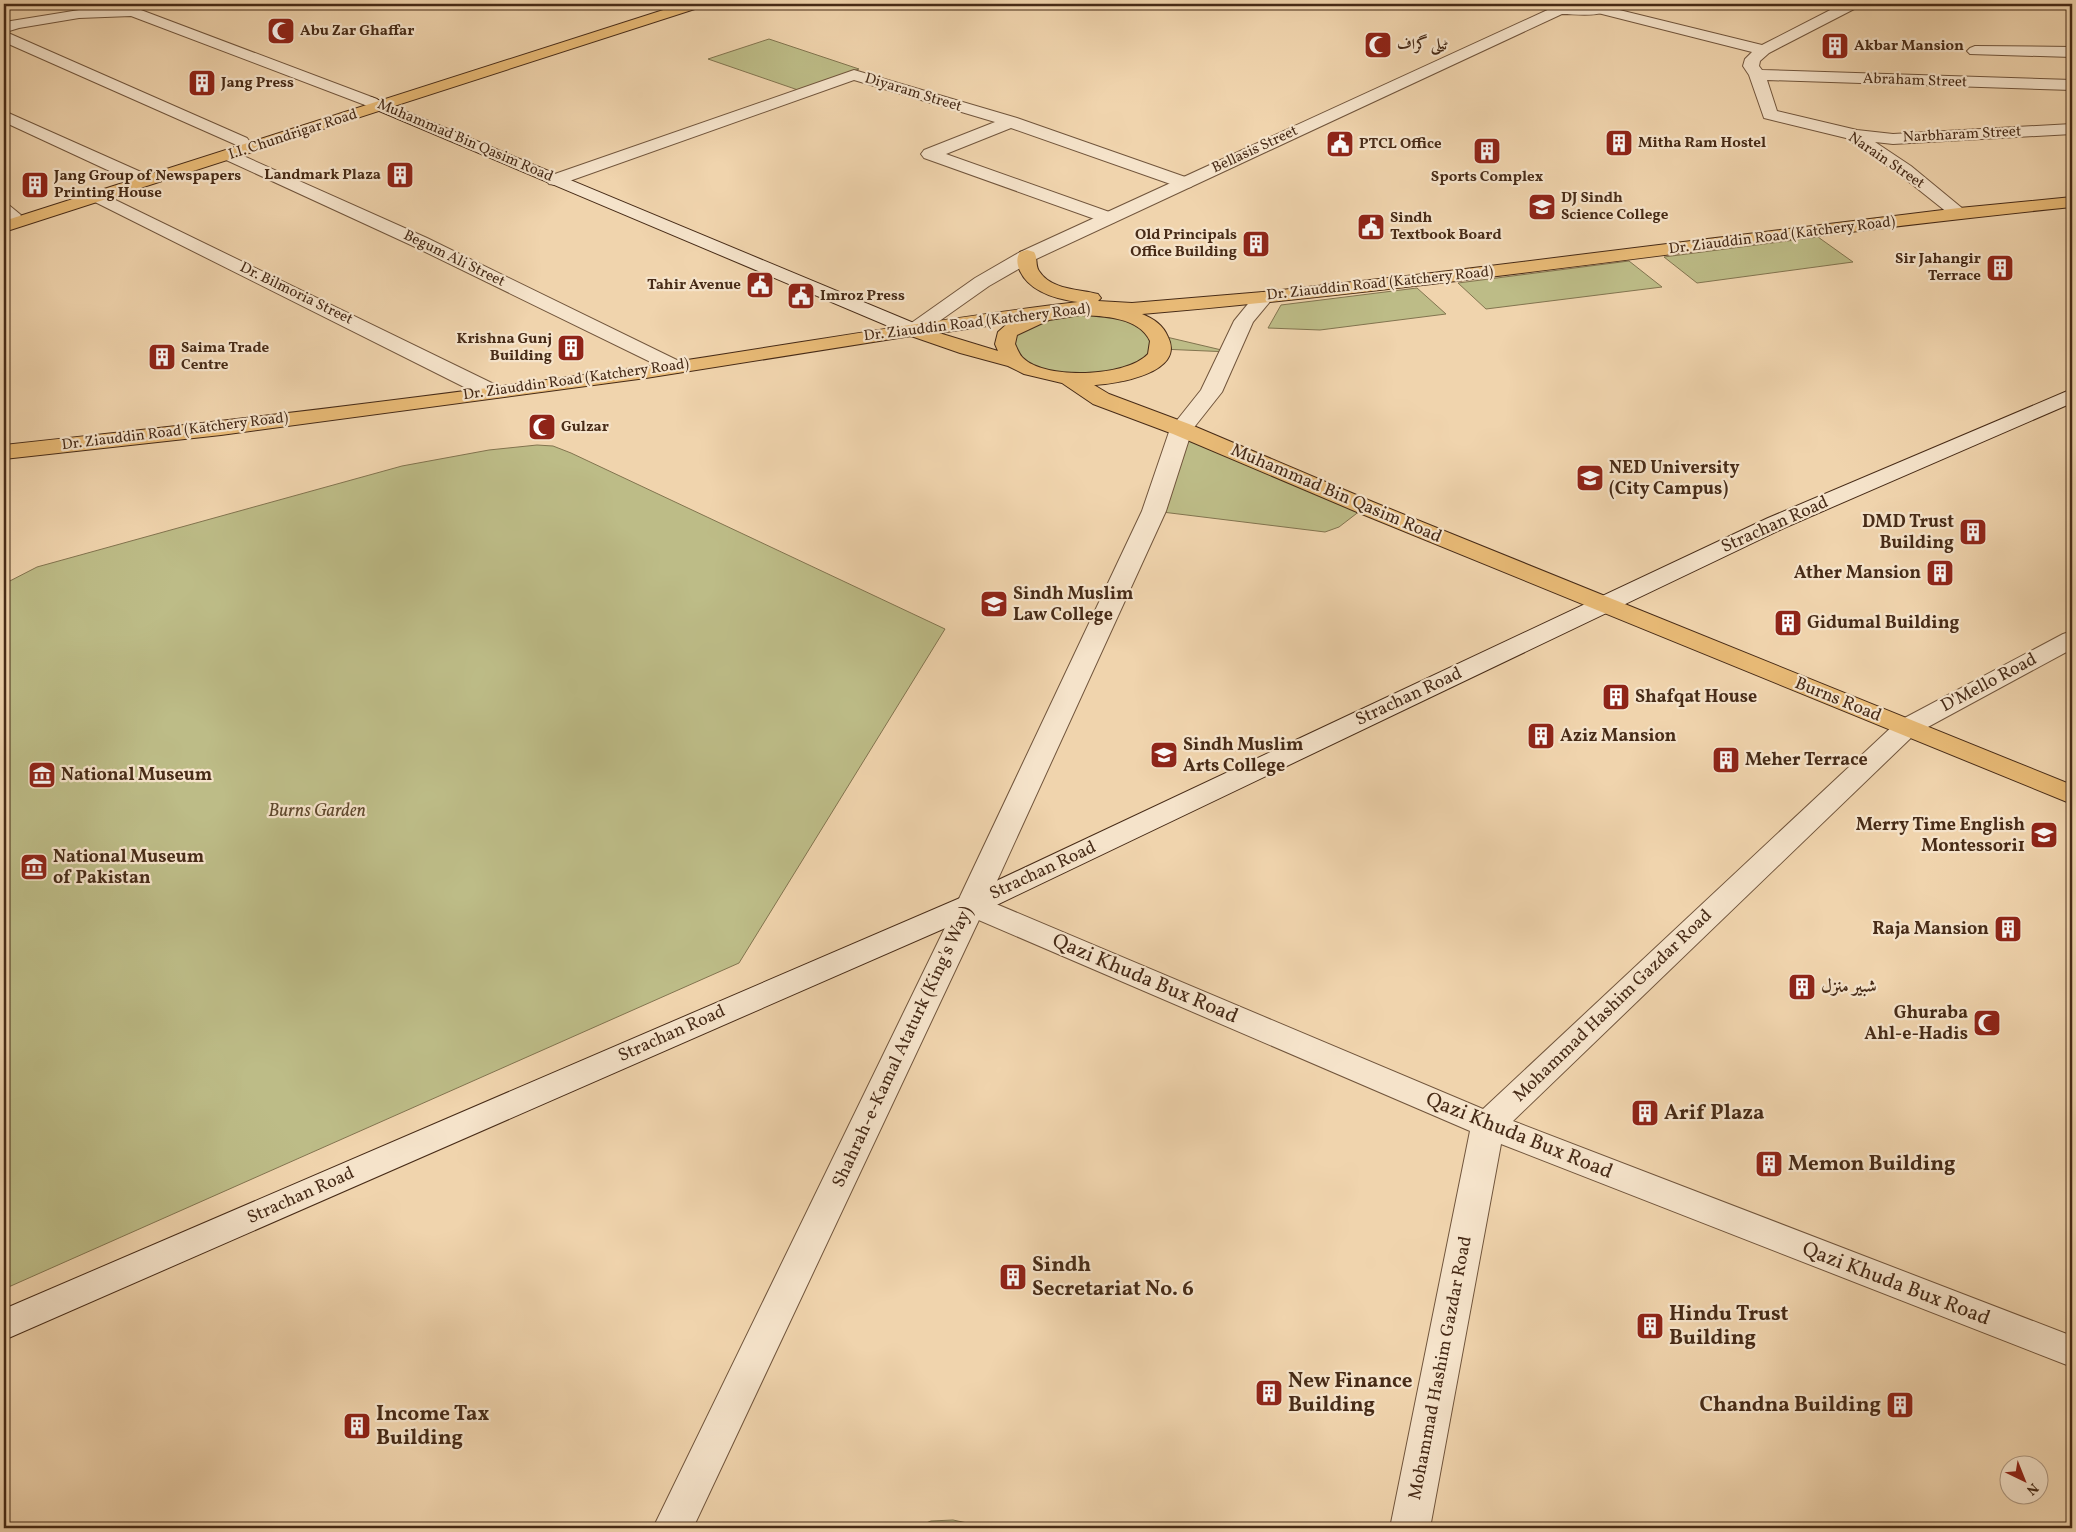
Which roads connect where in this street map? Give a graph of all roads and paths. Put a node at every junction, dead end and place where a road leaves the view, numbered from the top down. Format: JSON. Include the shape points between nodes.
{"nodes":[{"id":1,"x":672,"y":4,"type":"edge"},
{"id":2,"x":696,"y":4,"type":"edge"},
{"id":3,"x":1853,"y":4,"type":"edge"},
{"id":4,"x":1604,"y":6,"type":"edge"},
{"id":5,"x":4,"y":28,"type":"edge"},
{"id":6,"x":4,"y":36,"type":"edge"},
{"id":7,"x":1764,"y":50,"type":"junction"},
{"id":8,"x":1975,"y":51,"type":"dead end"},
{"id":9,"x":2072,"y":52,"type":"edge"},
{"id":10,"x":1757,"y":75,"type":"junction"},
{"id":11,"x":2072,"y":85,"type":"edge"},
{"id":12,"x":377,"y":104,"type":"junction"},
{"id":13,"x":4,"y":116,"type":"edge"},
{"id":14,"x":1011,"y":122,"type":"junction"},
{"id":15,"x":2072,"y":128,"type":"edge"},
{"id":16,"x":1852,"y":134,"type":"junction"},
{"id":17,"x":235,"y":149,"type":"junction"},
{"id":18,"x":135,"y":176,"type":"junction"},
{"id":19,"x":555,"y":180,"type":"junction"},
{"id":20,"x":1185,"y":183,"type":"junction"},
{"id":21,"x":2072,"y":190,"type":"edge"},
{"id":22,"x":100,"y":196,"type":"junction"},
{"id":23,"x":2072,"y":202,"type":"edge"},
{"id":24,"x":1952,"y":207,"type":"junction"},
{"id":25,"x":6,"y":217,"type":"edge"},
{"id":26,"x":1109,"y":218,"type":"junction"},
{"id":27,"x":1027,"y":256,"type":"junction"},
{"id":28,"x":1262,"y":298,"type":"junction"},
{"id":29,"x":1057,"y":306,"type":"junction"},
{"id":30,"x":1100,"y":306,"type":"junction"},
{"id":31,"x":914,"y":326,"type":"junction"},
{"id":32,"x":1015,"y":362,"type":"junction"},
{"id":33,"x":672,"y":365,"type":"junction"},
{"id":34,"x":1070,"y":379,"type":"junction"},
{"id":35,"x":487,"y":389,"type":"junction"},
{"id":36,"x":2072,"y":395,"type":"edge"},
{"id":37,"x":1182,"y":429,"type":"junction"},
{"id":38,"x":4,"y":442,"type":"edge"},
{"id":39,"x":4,"y":452,"type":"edge"},
{"id":40,"x":1604,"y":604,"type":"junction"},
{"id":41,"x":2072,"y":639,"type":"edge"},
{"id":42,"x":1906,"y":728,"type":"junction"},
{"id":43,"x":2072,"y":795,"type":"edge"},
{"id":44,"x":971,"y":905,"type":"junction"},
{"id":45,"x":1488,"y":1125,"type":"junction"},
{"id":46,"x":4,"y":1324,"type":"edge"},
{"id":47,"x":2072,"y":1352,"type":"edge"},
{"id":48,"x":673,"y":1528,"type":"edge"},
{"id":49,"x":1410,"y":1528,"type":"edge"}],
"edges":[{"from":1,"to":12,"type":"main road","name":"I.I. Chundrigar Road"},
{"from":2,"to":12,"type":"main road","name":"I.I. Chundrigar Road"},
{"from":3,"to":7,"type":"street"},
{"from":4,"to":7,"type":"street","name":"Bellasis Street"},
{"from":4,"to":20,"type":"street","name":"Bellasis Street","via":[[1559,10]]},
{"from":5,"to":12,"type":"street","name":"Muhammad Bin Qasim Road","via":[[79,14],[133,11]]},
{"from":6,"to":17,"type":"street","name":"Begum Ali Street"},
{"from":7,"to":10,"type":"street","name":"Narain Street","via":[[1753,59],[1752,66]]},
{"from":8,"to":9,"type":"street"},
{"from":10,"to":11,"type":"street","name":"Abraham Street"},
{"from":10,"to":16,"type":"street","name":"Narain Street","via":[[1770,114]]},
{"from":12,"to":17,"type":"main road","name":"I.I. Chundrigar Road"},
{"from":12,"to":19,"type":"street","name":"Muhammad Bin Qasim Road"},
{"from":13,"to":18,"type":"street"},
{"from":14,"to":19,"type":"street","name":"Diyaram Street","via":[[854,75]]},
{"from":14,"to":20,"type":"street"},
{"from":14,"to":26,"type":"street","name":"Diyaram Street","via":[[930,154]]},
{"from":15,"to":16,"type":"street","name":"Narbharam Street","via":[[1893,139]]},
{"from":16,"to":24,"type":"street","name":"Narain Street"},
{"from":17,"to":18,"type":"main road","name":"I.I. Chundrigar Road"},
{"from":17,"to":22,"type":"main road","name":"I.I. Chundrigar Road"},
{"from":17,"to":33,"type":"street","name":"Begum Ali Street"},
{"from":18,"to":25,"type":"main road","name":"I.I. Chundrigar Road"},
{"from":19,"to":31,"type":"street","name":"Muhammad Bin Qasim Road"},
{"from":20,"to":26,"type":"street","name":"Bellasis Street"},
{"from":21,"to":24,"type":"main road","name":"Dr. Ziauddin Road (Katchery Road)"},
{"from":22,"to":25,"type":"main road","name":"I.I. Chundrigar Road"},
{"from":22,"to":35,"type":"street","name":"Dr. Bilmoria Street"},
{"from":23,"to":24,"type":"main road","name":"Dr. Ziauddin Road (Katchery Road)"},
{"from":24,"to":28,"type":"main road","name":"Dr. Ziauddin Road (Katchery Road)","via":[[1434,279]]},
{"from":24,"to":30,"type":"main road","name":"Dr. Ziauddin Road (Katchery Road)","via":[[1210,288]]},
{"from":26,"to":27,"type":"street","name":"Bellasis Street"},
{"from":27,"to":30,"type":"main road","via":[[1028,271],[1038,281],[1052,290]]},
{"from":27,"to":31,"type":"street","name":"Bellasis Street"},
{"from":28,"to":30,"type":"main road","name":"Dr. Ziauddin Road (Katchery Road)","via":[[1132,309]]},
{"from":28,"to":37,"type":"street","name":"Shahrah-e-Kamal Ataturk (King's Way)","via":[[1244,321],[1211,392]]},
{"from":29,"to":30,"type":"main road","via":[[1080,309]]},
{"from":29,"to":31,"type":"main road","name":"Dr. Ziauddin Road (Katchery Road)"},
{"from":29,"to":32,"type":"main road","via":[[1008,332],[1005,344]]},
{"from":30,"to":34,"type":"main road","via":[[1151,327],[1158,335],[1159,356],[1137,371],[1112,377]]},
{"from":31,"to":32,"type":"main road","via":[[967,350]]},
{"from":31,"to":33,"type":"main road","name":"Dr. Ziauddin Road (Katchery Road)"},
{"from":32,"to":34,"type":"main road","via":[[1044,374]]},
{"from":33,"to":35,"type":"main road","name":"Dr. Ziauddin Road (Katchery Road)"},
{"from":34,"to":37,"type":"main road","name":"Muhammad Bin Qasim Road","via":[[1101,399]]},
{"from":35,"to":38,"type":"main road","name":"Dr. Ziauddin Road (Katchery Road)"},
{"from":35,"to":39,"type":"main road","name":"Dr. Ziauddin Road (Katchery Road)","via":[[221,428]]},
{"from":36,"to":40,"type":"street","name":"Strachan Road","via":[[1776,523]]},
{"from":37,"to":40,"type":"main road","name":"Muhammad Bin Qasim Road"},
{"from":37,"to":44,"type":"street","name":"Shahrah-e-Kamal Ataturk (King's Way)","via":[[1154,511]]},
{"from":40,"to":42,"type":"main road","name":"Burns Road"},
{"from":40,"to":44,"type":"street","name":"Strachan Road"},
{"from":41,"to":42,"type":"street","name":"D'Mello Road"},
{"from":42,"to":43,"type":"main road","name":"Burns Road"},
{"from":42,"to":45,"type":"street","name":"Mohammad Hashim Gazdar Road"},
{"from":44,"to":45,"type":"street","name":"Qazi Khuda Bux Road"},
{"from":44,"to":46,"type":"street","name":"Strachan Road"},
{"from":44,"to":48,"type":"street","name":"Shahrah-e-Kamal Ataturk (King's Way)"},
{"from":45,"to":47,"type":"street","name":"Qazi Khuda Bux Road"},
{"from":45,"to":49,"type":"street","name":"Mohammad Hashim Gazdar Road"}]}
